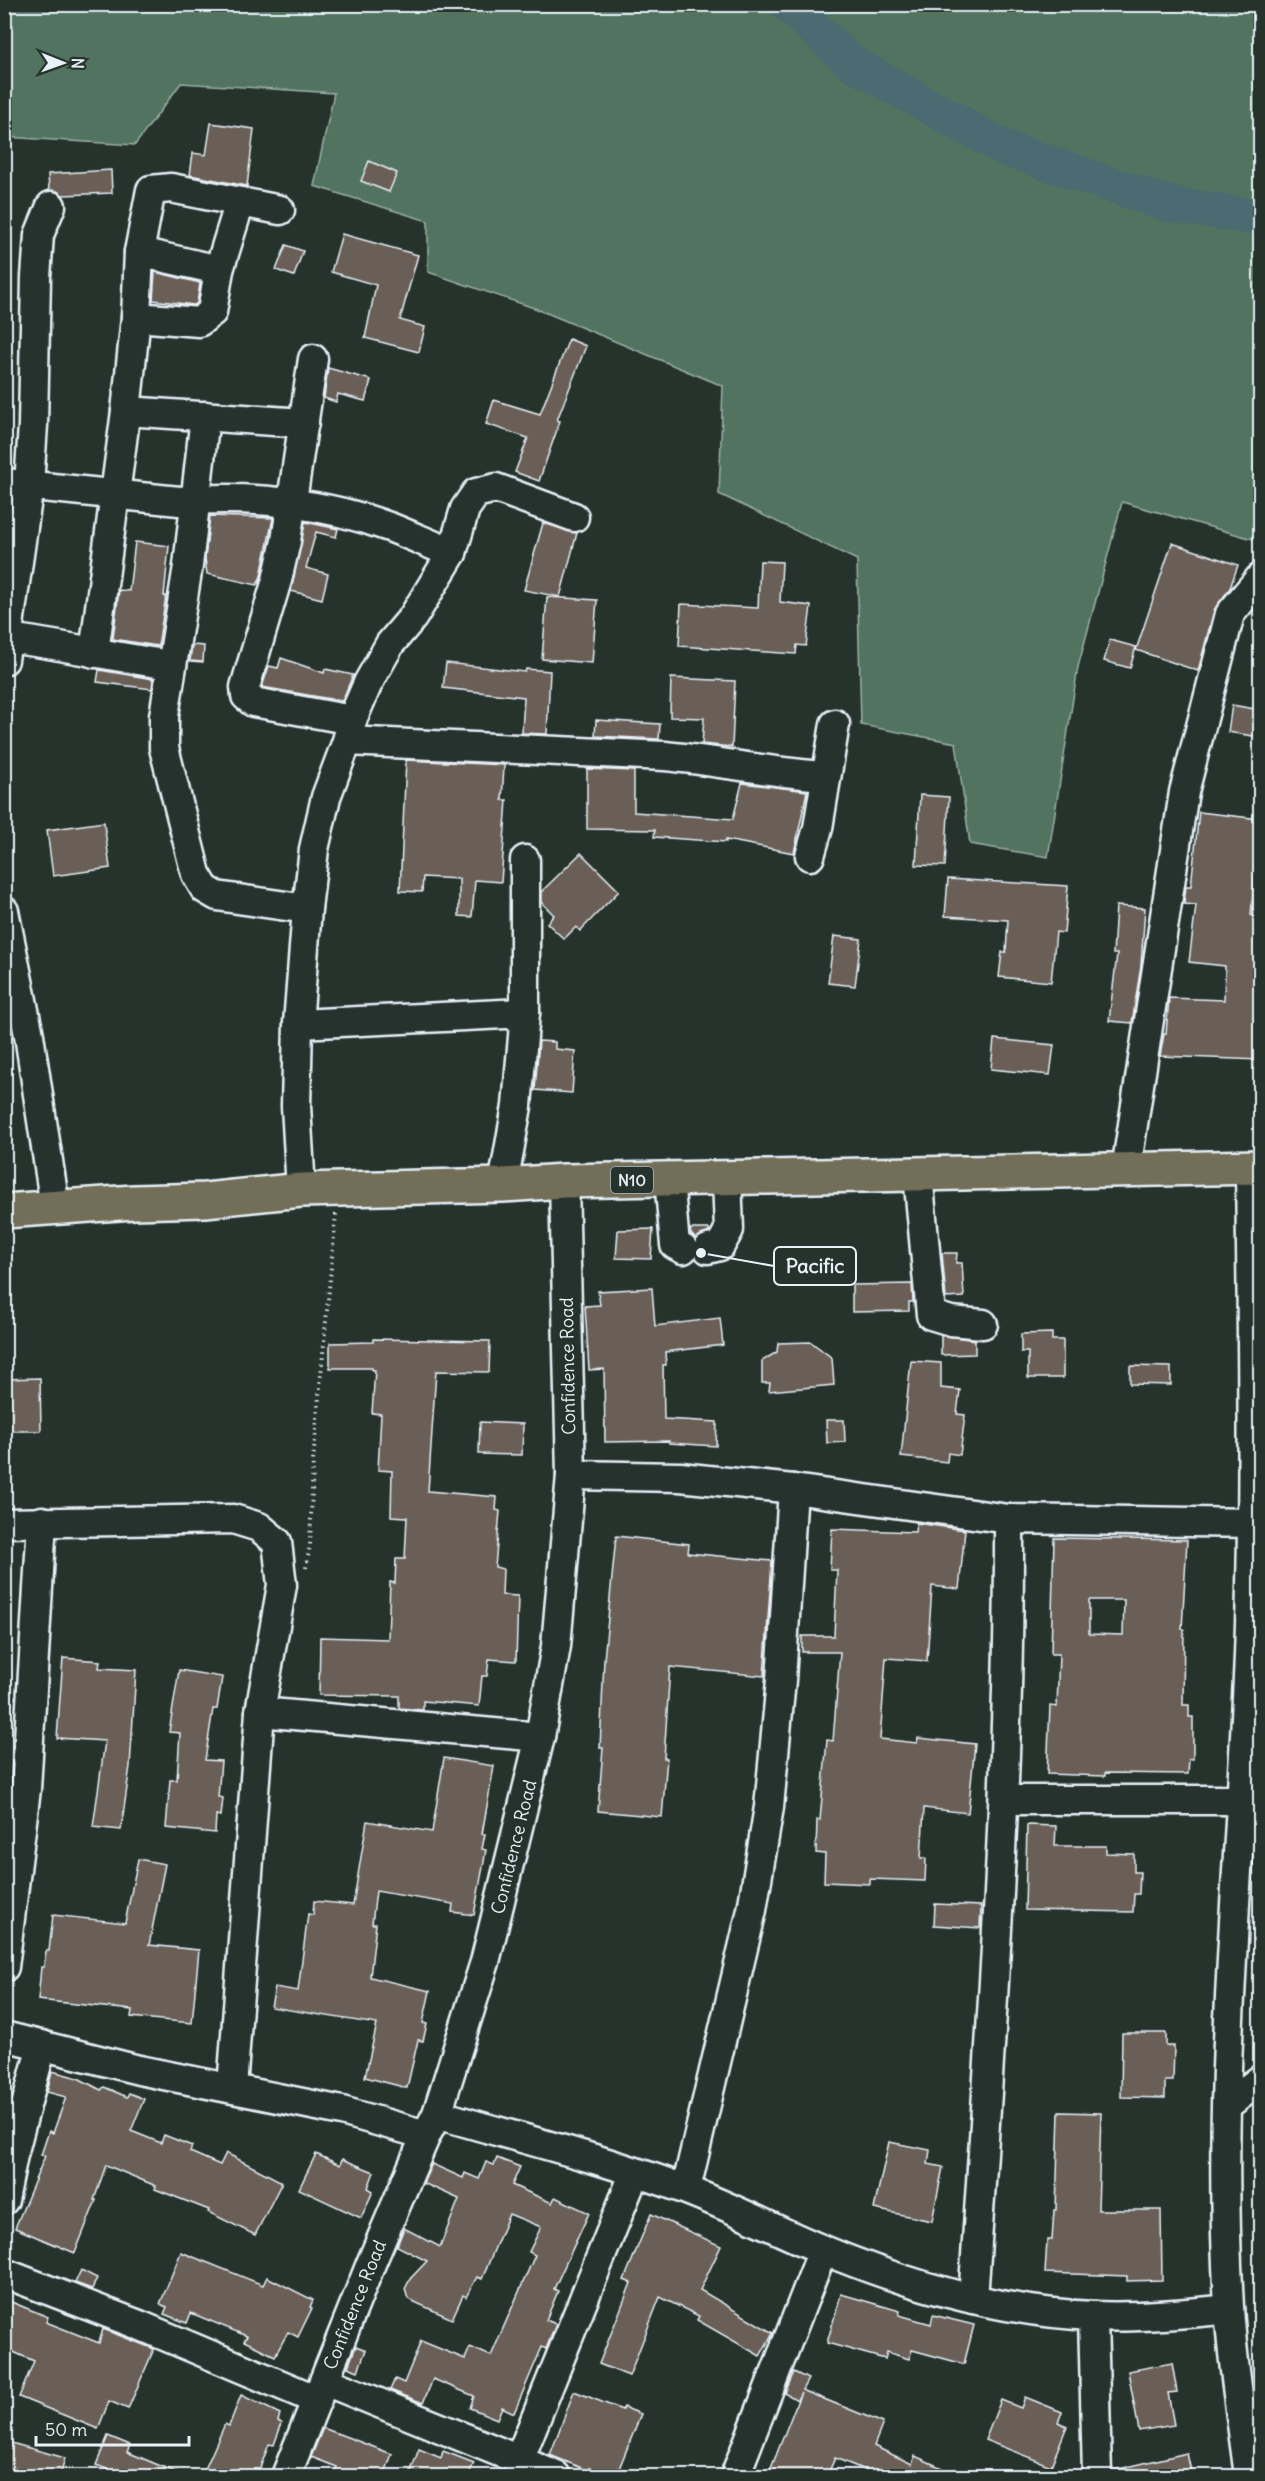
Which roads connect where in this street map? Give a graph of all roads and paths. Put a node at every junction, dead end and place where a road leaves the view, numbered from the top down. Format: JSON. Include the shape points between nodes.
{"nodes":[{"id":1,"x":240,"y":202,"type":"junction"},
{"id":2,"x":51,"y":206,"type":"dead end"},
{"id":3,"x":280,"y":210,"type":"dead end"},
{"id":4,"x":139,"y":252,"type":"junction"},
{"id":5,"x":219,"y":270,"type":"junction"},
{"id":6,"x":136,"y":317,"type":"junction"},
{"id":7,"x":313,"y":359,"type":"dead end"},
{"id":8,"x":126,"y":411,"type":"junction"},
{"id":9,"x":205,"y":416,"type":"junction"},
{"id":10,"x":304,"y":423,"type":"junction"},
{"id":11,"x":17,"y":484,"type":"edge"},
{"id":12,"x":116,"y":496,"type":"junction"},
{"id":13,"x":197,"y":499,"type":"junction"},
{"id":14,"x":293,"y":503,"type":"junction"},
{"id":15,"x":574,"y":517,"type":"dead end"},
{"id":16,"x":452,"y":553,"type":"junction"},
{"id":17,"x":1260,"y":578,"type":"edge"},
{"id":18,"x":6,"y":649,"type":"edge"},
{"id":19,"x":94,"y":653,"type":"junction"},
{"id":20,"x":172,"y":665,"type":"junction"},
{"id":21,"x":835,"y":724,"type":"dead end"},
{"id":22,"x":350,"y":730,"type":"junction"},
{"id":23,"x":826,"y":776,"type":"junction"},
{"id":24,"x":810,"y":856,"type":"dead end"},
{"id":25,"x":525,"y":860,"type":"dead end"},
{"id":26,"x":308,"y":909,"type":"junction"},
{"id":27,"x":4,"y":911,"type":"edge"},
{"id":28,"x":525,"y":1013,"type":"junction"},
{"id":29,"x":298,"y":1024,"type":"junction"},
{"id":30,"x":1255,"y":1167,"type":"edge"},
{"id":31,"x":1126,"y":1170,"type":"junction"},
{"id":32,"x":918,"y":1174,"type":"junction"},
{"id":33,"x":727,"y":1178,"type":"junction"},
{"id":34,"x":669,"y":1179,"type":"junction"},
{"id":35,"x":564,"y":1182,"type":"junction"},
{"id":36,"x":503,"y":1185,"type":"junction"},
{"id":37,"x":301,"y":1190,"type":"junction"},
{"id":38,"x":337,"y":1190,"type":"junction"},
{"id":39,"x":6,"y":1203,"type":"edge"},
{"id":40,"x":54,"y":1208,"type":"junction"},
{"id":41,"x":982,"y":1324,"type":"dead end"},
{"id":42,"x":571,"y":1475,"type":"junction"},
{"id":43,"x":794,"y":1489,"type":"junction"},
{"id":44,"x":1257,"y":1491,"type":"edge"},
{"id":45,"x":1009,"y":1519,"type":"junction"},
{"id":46,"x":42,"y":1521,"type":"junction"},
{"id":47,"x":4,"y":1523,"type":"edge"},
{"id":48,"x":1253,"y":1523,"type":"junction"},
{"id":49,"x":282,"y":1586,"type":"junction"},
{"id":50,"x":260,"y":1712,"type":"junction"},
{"id":51,"x":540,"y":1737,"type":"junction"},
{"id":52,"x":15,"y":1789,"type":"edge"},
{"id":53,"x":1005,"y":1800,"type":"junction"},
{"id":54,"x":1239,"y":1800,"type":"junction"},
{"id":55,"x":4,"y":1967,"type":"edge"},
{"id":56,"x":4,"y":2036,"type":"edge"},
{"id":57,"x":42,"y":2045,"type":"junction"},
{"id":58,"x":1260,"y":2080,"type":"edge"},
{"id":59,"x":232,"y":2088,"type":"junction"},
{"id":60,"x":1227,"y":2105,"type":"junction"},
{"id":61,"x":432,"y":2124,"type":"junction"},
{"id":62,"x":634,"y":2172,"type":"junction"},
{"id":63,"x":686,"y":2189,"type":"junction"},
{"id":64,"x":4,"y":2200,"type":"edge"},
{"id":65,"x":823,"y":2250,"type":"junction"},
{"id":66,"x":4,"y":2273,"type":"edge"},
{"id":67,"x":973,"y":2299,"type":"junction"},
{"id":68,"x":1229,"y":2309,"type":"junction"},
{"id":69,"x":1093,"y":2316,"type":"junction"},
{"id":70,"x":321,"y":2391,"type":"junction"},
{"id":71,"x":519,"y":2460,"type":"junction"},
{"id":72,"x":286,"y":2476,"type":"edge"},
{"id":73,"x":556,"y":2476,"type":"edge"},
{"id":74,"x":735,"y":2476,"type":"edge"},
{"id":75,"x":1097,"y":2476,"type":"edge"},
{"id":76,"x":1249,"y":2476,"type":"edge"}],
"edges":[{"from":1,"to":3,"type":"street"},
{"from":1,"to":4,"type":"street","via":[[171,188],[151,190]]},
{"from":1,"to":5,"type":"street"},
{"from":2,"to":11,"type":"street","via":[[39,236],[33,425]]},
{"from":4,"to":5,"type":"street"},
{"from":4,"to":6,"type":"street"},
{"from":5,"to":6,"type":"street","via":[[212,312],[199,322]]},
{"from":6,"to":8,"type":"street"},
{"from":7,"to":10,"type":"street"},
{"from":8,"to":9,"type":"street"},
{"from":8,"to":12,"type":"street"},
{"from":9,"to":10,"type":"street"},
{"from":9,"to":13,"type":"street"},
{"from":10,"to":14,"type":"street"},
{"from":11,"to":12,"type":"street"},
{"from":11,"to":18,"type":"street"},
{"from":12,"to":13,"type":"street"},
{"from":12,"to":19,"type":"street"},
{"from":13,"to":14,"type":"street"},
{"from":13,"to":20,"type":"street"},
{"from":14,"to":16,"type":"street","via":[[353,516]]},
{"from":14,"to":22,"type":"street","via":[[277,580],[245,687],[246,696],[253,702]]},
{"from":15,"to":16,"type":"street","via":[[496,488],[476,493],[465,509]]},
{"from":16,"to":22,"type":"street","via":[[390,644]]},
{"from":17,"to":31,"type":"street","via":[[1230,614],[1184,792]]},
{"from":18,"to":19,"type":"street","via":[[75,648]]},
{"from":19,"to":20,"type":"street"},
{"from":20,"to":26,"type":"street","via":[[164,748],[195,874],[205,889],[218,896]]},
{"from":21,"to":23,"type":"street"},
{"from":22,"to":23,"type":"street","via":[[665,756]]},
{"from":22,"to":26,"type":"street","via":[[326,797],[314,849]]},
{"from":23,"to":24,"type":"street","via":[[819,828]]},
{"from":25,"to":28,"type":"street"},
{"from":26,"to":29,"type":"street"},
{"from":27,"to":40,"type":"street","via":[[29,1035]]},
{"from":28,"to":29,"type":"street"},
{"from":28,"to":36,"type":"street","via":[[517,1106]]},
{"from":29,"to":37,"type":"street","via":[[296,1106]]},
{"from":30,"to":31,"type":"main road","number":"N10"},
{"from":30,"to":44,"type":"street"},
{"from":31,"to":32,"type":"main road","number":"N10"},
{"from":32,"to":33,"type":"main road","number":"N10"},
{"from":32,"to":41,"type":"street","via":[[931,1315]]},
{"from":33,"to":34,"type":"main road","number":"N10"},
{"from":33,"to":34,"type":"street","via":[[729,1230],[720,1246],[696,1249],[675,1245]]},
{"from":34,"to":35,"type":"main road","number":"N10"},
{"from":35,"to":36,"type":"main road","number":"N10"},
{"from":35,"to":42,"type":"street","name":"Confidence Road"},
{"from":36,"to":38,"type":"main road","number":"N10"},
{"from":37,"to":38,"type":"main road","number":"N10"},
{"from":37,"to":40,"type":"main road","number":"N10"},
{"from":38,"to":49,"type":"path","via":[[313,1461],[310,1545],[303,1579]]},
{"from":39,"to":40,"type":"main road","number":"N10"},
{"from":42,"to":43,"type":"street","via":[[680,1478]]},
{"from":42,"to":51,"type":"street","name":"Confidence Road","via":[[556,1646]]},
{"from":43,"to":45,"type":"street"},
{"from":43,"to":63,"type":"street","via":[[769,1807],[752,1910]]},
{"from":44,"to":48,"type":"street"},
{"from":45,"to":48,"type":"street"},
{"from":45,"to":53,"type":"street"},
{"from":46,"to":47,"type":"street"},
{"from":46,"to":49,"type":"street","via":[[233,1519],[259,1527],[277,1542]]},
{"from":46,"to":52,"type":"street"},
{"from":48,"to":54,"type":"street"},
{"from":49,"to":50,"type":"street"},
{"from":50,"to":51,"type":"street"},
{"from":50,"to":59,"type":"street"},
{"from":51,"to":61,"type":"street","name":"Confidence Road","via":[[485,1962]]},
{"from":52,"to":55,"type":"street"},
{"from":53,"to":54,"type":"street"},
{"from":53,"to":67,"type":"street"},
{"from":54,"to":60,"type":"street"},
{"from":56,"to":57,"type":"street"},
{"from":57,"to":59,"type":"street"},
{"from":57,"to":64,"type":"street"},
{"from":58,"to":60,"type":"street"},
{"from":59,"to":61,"type":"street","via":[[342,2111]]},
{"from":60,"to":68,"type":"street"},
{"from":61,"to":62,"type":"street"},
{"from":61,"to":70,"type":"street","name":"Confidence Road"},
{"from":62,"to":63,"type":"street"},
{"from":62,"to":71,"type":"street"},
{"from":63,"to":65,"type":"street"},
{"from":65,"to":67,"type":"street","via":[[899,2278]]},
{"from":65,"to":74,"type":"street"},
{"from":66,"to":70,"type":"street"},
{"from":67,"to":69,"type":"street"},
{"from":68,"to":69,"type":"street","via":[[1177,2315]]},
{"from":68,"to":76,"type":"street"},
{"from":69,"to":75,"type":"street"},
{"from":70,"to":71,"type":"street"},
{"from":70,"to":72,"type":"street","name":"Confidence Road"},
{"from":71,"to":73,"type":"street"}]}
